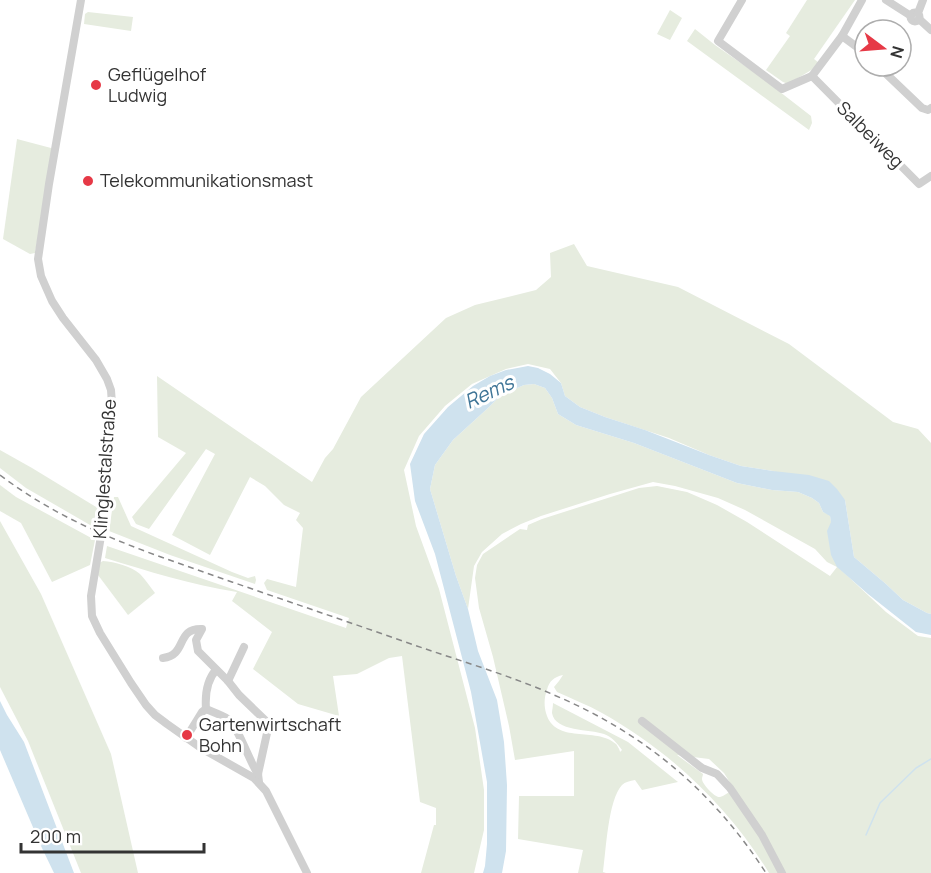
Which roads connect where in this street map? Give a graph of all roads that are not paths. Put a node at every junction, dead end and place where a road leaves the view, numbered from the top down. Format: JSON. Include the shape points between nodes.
{"nodes":[{"id":1,"x":81,"y":0,"type":"edge"},
{"id":2,"x":742,"y":0,"type":"edge"},
{"id":3,"x":862,"y":0,"type":"edge"},
{"id":4,"x":886,"y":0,"type":"edge"},
{"id":5,"x":924,"y":0,"type":"edge"},
{"id":6,"x":916,"y":16,"type":"junction"},
{"id":7,"x":931,"y":30,"type":"edge"},
{"id":8,"x":842,"y":36,"type":"junction"},
{"id":9,"x":853,"y":45,"type":"edge"},
{"id":10,"x":812,"y":76,"type":"junction"},
{"id":11,"x":891,"y":78,"type":"edge"},
{"id":12,"x":931,"y":108,"type":"edge"},
{"id":13,"x":931,"y":176,"type":"edge"},
{"id":14,"x":244,"y":647,"type":"dead end"},
{"id":15,"x":163,"y":658,"type":"dead end"},
{"id":16,"x":216,"y":670,"type":"junction"},
{"id":17,"x":228,"y":681,"type":"junction"},
{"id":18,"x":206,"y":709,"type":"junction"},
{"id":19,"x":642,"y":721,"type":"dead end"},
{"id":20,"x":186,"y":738,"type":"junction"},
{"id":21,"x":259,"y":778,"type":"junction"},
{"id":22,"x":308,"y":873,"type":"edge"},
{"id":23,"x":782,"y":873,"type":"edge"}],
"edges":[{"from":1,"to":20,"type":"street","name":"Klinglestalstraße","via":[[38,259],[52,301],[96,360],[111,390],[105,513],[91,596],[95,624],[146,705]]},
{"from":2,"to":10,"type":"street","via":[[718,41],[782,89]]},
{"from":3,"to":8,"type":"street"},
{"from":4,"to":6,"type":"street"},
{"from":5,"to":6,"type":"street"},
{"from":6,"to":7,"type":"street"},
{"from":8,"to":9,"type":"street"},
{"from":8,"to":10,"type":"street"},
{"from":10,"to":13,"type":"street","name":"Salbeiweg","via":[[919,184]]},
{"from":11,"to":12,"type":"street","via":[[922,108]]},
{"from":14,"to":17,"type":"street"},
{"from":15,"to":16,"type":"street","via":[[175,654],[185,634],[202,629],[196,640],[198,651]]},
{"from":16,"to":17,"type":"street"},
{"from":16,"to":18,"type":"street","via":[[205,694]]},
{"from":17,"to":21,"type":"street","via":[[269,724]]},
{"from":18,"to":20,"type":"street"},
{"from":18,"to":21,"type":"street","via":[[229,719],[236,728]]},
{"from":19,"to":23,"type":"street","via":[[702,768],[717,774],[730,788]]},
{"from":20,"to":21,"type":"street","name":"Klinglestalstraße","via":[[219,760]]},
{"from":21,"to":22,"type":"street","name":"Klinglestalstraße"}]}
